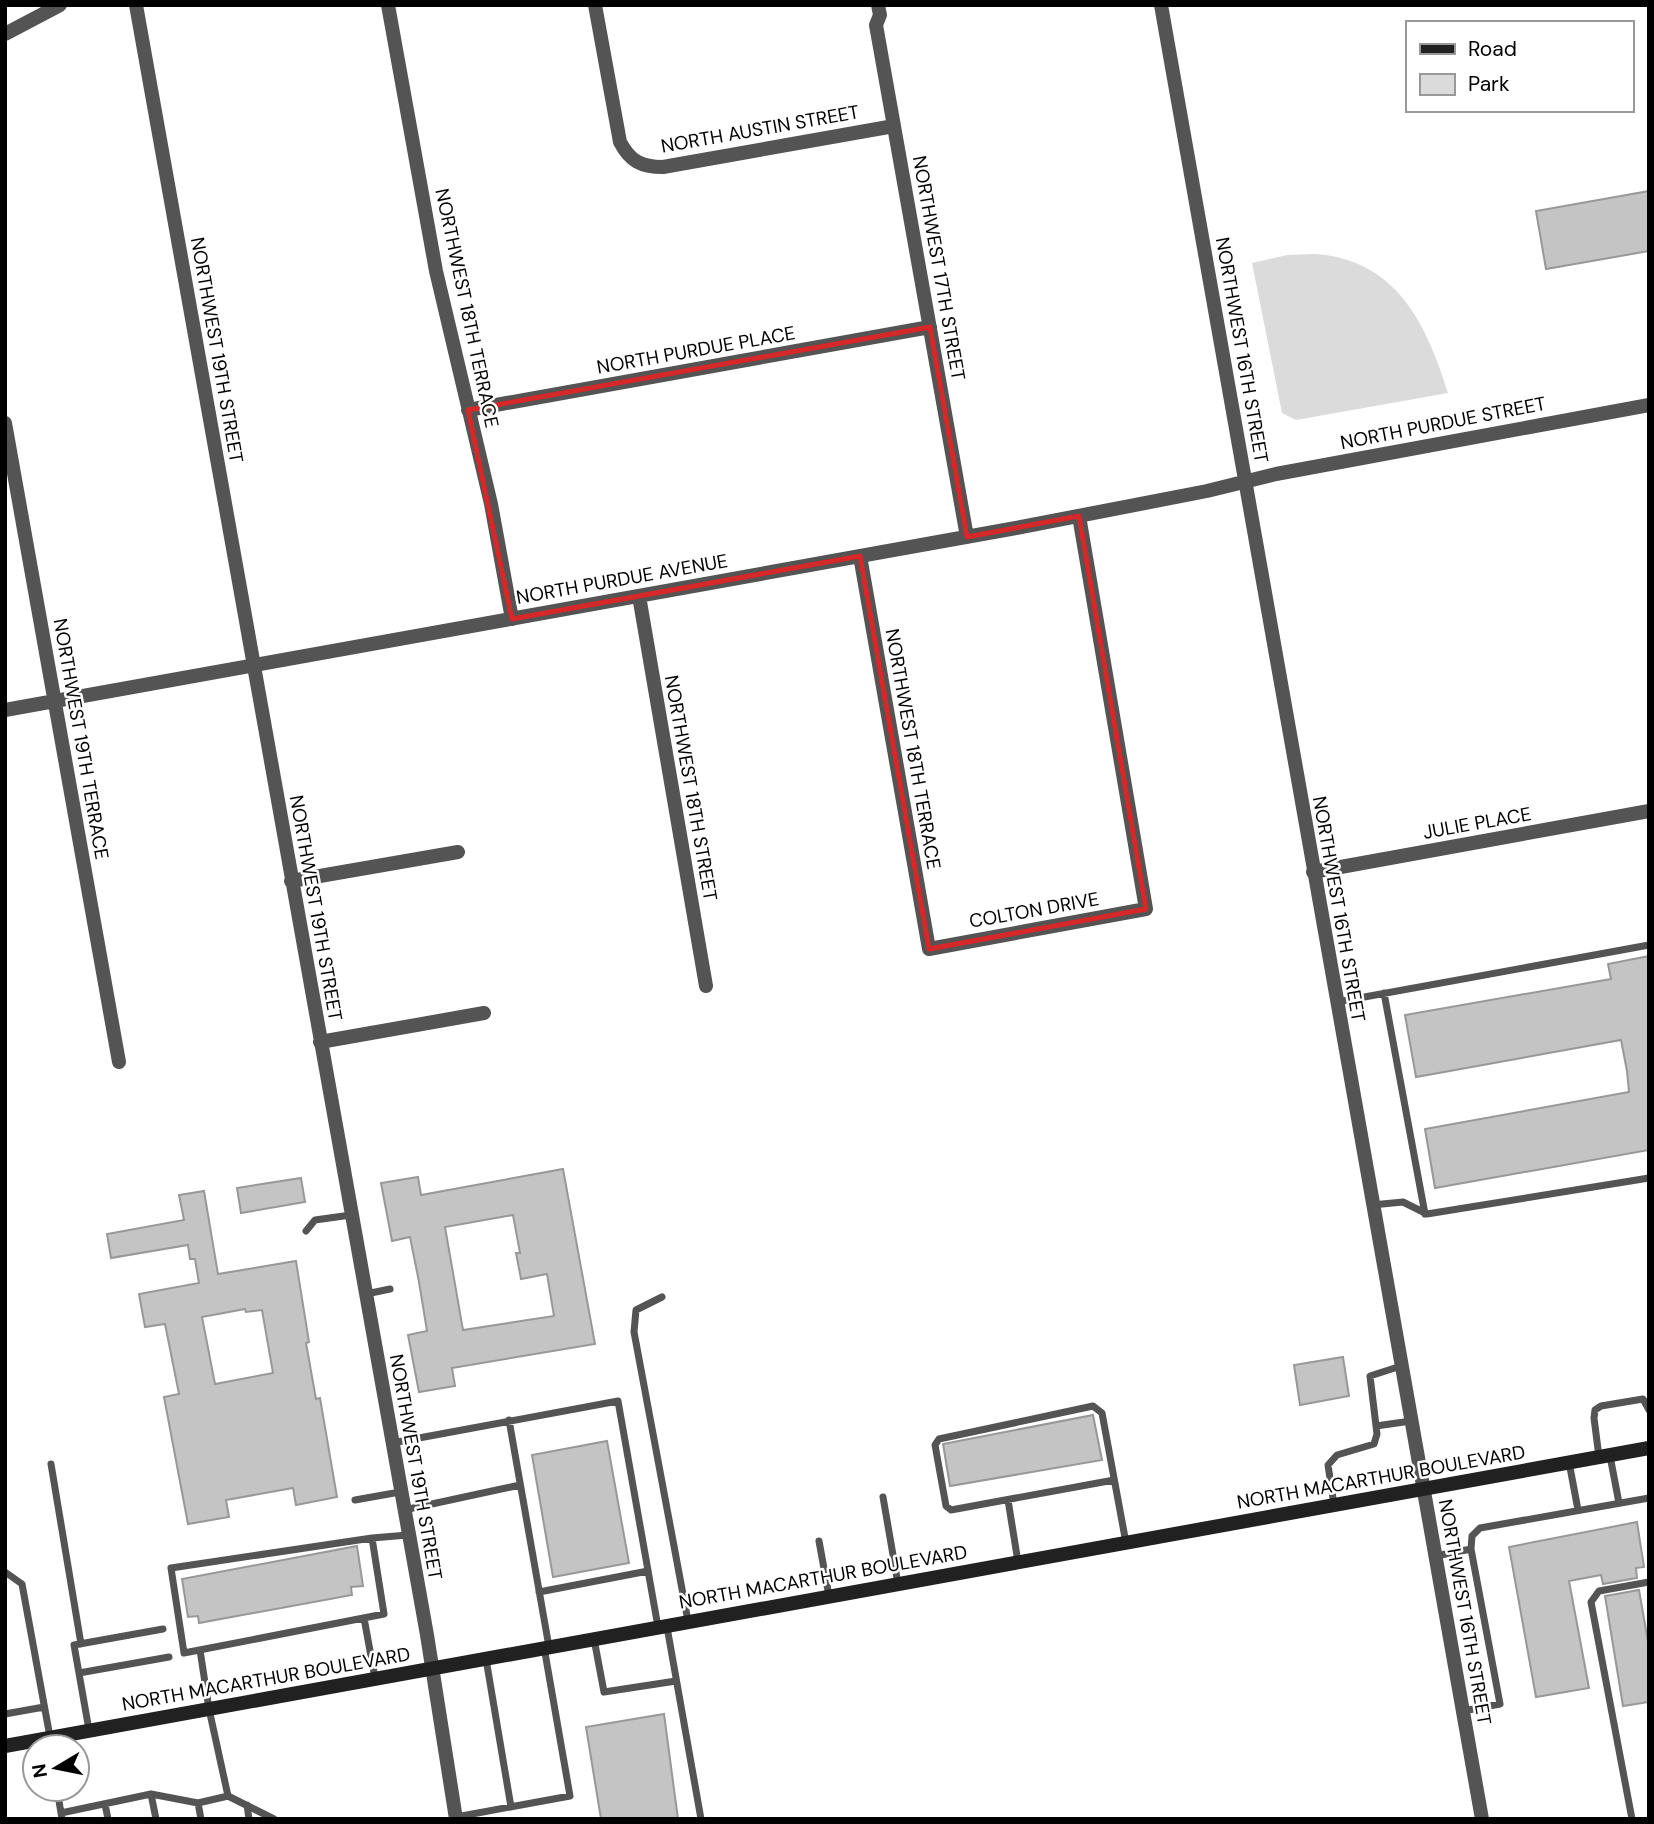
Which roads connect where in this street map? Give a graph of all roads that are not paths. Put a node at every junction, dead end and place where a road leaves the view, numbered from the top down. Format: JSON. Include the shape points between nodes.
{"nodes":[{"id":1,"x":60,"y":5,"type":"edge"},
{"id":2,"x":136,"y":5,"type":"edge"},
{"id":3,"x":388,"y":5,"type":"edge"},
{"id":4,"x":595,"y":5,"type":"edge"},
{"id":5,"x":878,"y":5,"type":"edge"},
{"id":6,"x":1161,"y":5,"type":"edge"},
{"id":7,"x":5,"y":34,"type":"edge"},
{"id":8,"x":894,"y":126,"type":"junction"},
{"id":9,"x":930,"y":327,"type":"junction"},
{"id":10,"x":1649,"y":405,"type":"edge"},
{"id":11,"x":468,"y":410,"type":"junction"},
{"id":12,"x":5,"y":424,"type":"edge"},
{"id":13,"x":1245,"y":482,"type":"junction"},
{"id":14,"x":1079,"y":516,"type":"junction"},
{"id":15,"x":967,"y":537,"type":"junction"},
{"id":16,"x":860,"y":556,"type":"junction"},
{"id":17,"x":639,"y":596,"type":"junction"},
{"id":18,"x":512,"y":619,"type":"junction"},
{"id":19,"x":253,"y":665,"type":"junction"},
{"id":20,"x":55,"y":701,"type":"junction"},
{"id":21,"x":5,"y":710,"type":"edge"},
{"id":22,"x":1649,"y":811,"type":"edge"},
{"id":23,"x":458,"y":852,"type":"dead end"},
{"id":24,"x":1313,"y":872,"type":"junction"},
{"id":25,"x":291,"y":881,"type":"junction"},
{"id":26,"x":1649,"y":945,"type":"edge"},
{"id":27,"x":929,"y":949,"type":"joint"},
{"id":28,"x":706,"y":986,"type":"dead end"},
{"id":29,"x":1384,"y":993,"type":"junction"},
{"id":30,"x":1336,"y":1002,"type":"junction"},
{"id":31,"x":484,"y":1013,"type":"dead end"},
{"id":32,"x":320,"y":1042,"type":"junction"},
{"id":33,"x":119,"y":1062,"type":"dead end"},
{"id":34,"x":1649,"y":1178,"type":"edge"},
{"id":35,"x":1372,"y":1205,"type":"junction"},
{"id":36,"x":1425,"y":1214,"type":"junction"},
{"id":37,"x":351,"y":1215,"type":"junction"},
{"id":38,"x":306,"y":1230,"type":"dead end"},
{"id":39,"x":390,"y":1289,"type":"dead end"},
{"id":40,"x":365,"y":1294,"type":"junction"},
{"id":41,"x":662,"y":1297,"type":"dead end"},
{"id":42,"x":1401,"y":1366,"type":"junction"},
{"id":43,"x":1649,"y":1409,"type":"edge"},
{"id":44,"x":509,"y":1420,"type":"junction"},
{"id":45,"x":1411,"y":1421,"type":"junction"},
{"id":46,"x":1376,"y":1426,"type":"junction"},
{"id":47,"x":392,"y":1443,"type":"junction"},
{"id":48,"x":1649,"y":1448,"type":"edge"},
{"id":49,"x":1605,"y":1456,"type":"junction"},
{"id":50,"x":1569,"y":1462,"type":"junction"},
{"id":51,"x":51,"y":1464,"type":"dead end"},
{"id":52,"x":1114,"y":1480,"type":"junction"},
{"id":53,"x":520,"y":1485,"type":"junction"},
{"id":54,"x":1424,"y":1488,"type":"junction"},
{"id":55,"x":401,"y":1492,"type":"junction"},
{"id":56,"x":883,"y":1497,"type":"dead end"},
{"id":57,"x":1649,"y":1498,"type":"edge"},
{"id":58,"x":355,"y":1500,"type":"dead end"},
{"id":59,"x":1008,"y":1500,"type":"junction"},
{"id":60,"x":1619,"y":1503,"type":"junction"},
{"id":61,"x":1334,"y":1505,"type":"junction"},
{"id":62,"x":404,"y":1510,"type":"junction"},
{"id":63,"x":1578,"y":1510,"type":"junction"},
{"id":64,"x":408,"y":1535,"type":"junction"},
{"id":65,"x":372,"y":1538,"type":"junction"},
{"id":66,"x":819,"y":1541,"type":"dead end"},
{"id":67,"x":1126,"y":1543,"type":"junction"},
{"id":68,"x":1471,"y":1549,"type":"junction"},
{"id":69,"x":1435,"y":1556,"type":"junction"},
{"id":70,"x":1018,"y":1562,"type":"junction"},
{"id":71,"x":649,"y":1571,"type":"junction"},
{"id":72,"x":5,"y":1572,"type":"edge"},
{"id":73,"x":1649,"y":1582,"type":"edge"},
{"id":74,"x":898,"y":1584,"type":"junction"},
{"id":75,"x":539,"y":1592,"type":"junction"},
{"id":76,"x":829,"y":1596,"type":"junction"},
{"id":77,"x":364,"y":1618,"type":"junction"},
{"id":78,"x":688,"y":1621,"type":"junction"},
{"id":79,"x":662,"y":1626,"type":"junction"},
{"id":80,"x":163,"y":1629,"type":"dead end"},
{"id":81,"x":594,"y":1638,"type":"junction"},
{"id":82,"x":81,"y":1644,"type":"junction"},
{"id":83,"x":546,"y":1647,"type":"junction"},
{"id":84,"x":200,"y":1650,"type":"junction"},
{"id":85,"x":169,"y":1657,"type":"dead end"},
{"id":86,"x":485,"y":1658,"type":"junction"},
{"id":87,"x":432,"y":1668,"type":"junction"},
{"id":88,"x":79,"y":1673,"type":"junction"},
{"id":89,"x":374,"y":1678,"type":"junction"},
{"id":90,"x":676,"y":1681,"type":"junction"},
{"id":91,"x":44,"y":1707,"type":"junction"},
{"id":92,"x":209,"y":1709,"type":"junction"},
{"id":93,"x":1463,"y":1712,"type":"junction"},
{"id":94,"x":5,"y":1714,"type":"edge"},
{"id":95,"x":89,"y":1731,"type":"junction"},
{"id":96,"x":48,"y":1733,"type":"edge"},
{"id":97,"x":81,"y":1733,"type":"edge"},
{"id":98,"x":152,"y":1794,"type":"junction"},
{"id":99,"x":228,"y":1796,"type":"junction"},
{"id":100,"x":198,"y":1803,"type":"junction"},
{"id":101,"x":105,"y":1804,"type":"junction"},
{"id":102,"x":247,"y":1805,"type":"junction"},
{"id":103,"x":511,"y":1807,"type":"junction"},
{"id":104,"x":62,"y":1816,"type":"edge"},
{"id":105,"x":456,"y":1818,"type":"edge"},
{"id":106,"x":108,"y":1819,"type":"edge"},
{"id":107,"x":156,"y":1819,"type":"edge"},
{"id":108,"x":201,"y":1819,"type":"edge"},
{"id":109,"x":249,"y":1819,"type":"edge"},
{"id":110,"x":274,"y":1819,"type":"edge"},
{"id":111,"x":701,"y":1819,"type":"edge"},
{"id":112,"x":1482,"y":1819,"type":"edge"},
{"id":113,"x":1632,"y":1819,"type":"edge"}],
"edges":[{"from":1,"to":7,"type":"street"},
{"from":2,"to":19,"type":"street","name":"NORTHWEST 19TH STREET"},
{"from":3,"to":11,"type":"street","name":"NORTHWEST 18TH TERRACE","via":[[436,271]]},
{"from":4,"to":8,"type":"street","name":"NORTH AUSTIN STREET","via":[[620,142],[643,166],[663,167]]},
{"from":5,"to":8,"type":"street","name":"NORTHWEST 17TH STREET","via":[[876,25]]},
{"from":6,"to":13,"type":"street","name":"NORTHWEST 16TH STREET"},
{"from":8,"to":9,"type":"street","name":"NORTHWEST 17TH STREET"},
{"from":9,"to":11,"type":"street","name":"NORTH PURDUE PLACE"},
{"from":9,"to":15,"type":"street","name":"NORTHWEST 17TH STREET"},
{"from":10,"to":13,"type":"street","name":"NORTH PURDUE STREET"},
{"from":11,"to":18,"type":"street","name":"NORTHWEST 18TH TERRACE"},
{"from":12,"to":20,"type":"street","name":"NORTHWEST 19TH TERRACE"},
{"from":13,"to":14,"type":"street","name":"NORTH PURDUE AVENUE"},
{"from":13,"to":24,"type":"street","name":"NORTHWEST 16TH STREET"},
{"from":14,"to":15,"type":"street","name":"NORTH PURDUE AVENUE"},
{"from":14,"to":27,"type":"street","name":"COLTON DRIVE","via":[[1146,909]]},
{"from":15,"to":16,"type":"street","name":"NORTH PURDUE AVENUE"},
{"from":16,"to":17,"type":"street","name":"NORTH PURDUE AVENUE"},
{"from":16,"to":27,"type":"street","name":"NORTHWEST 18TH TERRACE"},
{"from":17,"to":18,"type":"street","name":"NORTH PURDUE AVENUE"},
{"from":17,"to":28,"type":"street","name":"NORTHWEST 18TH STREET"},
{"from":18,"to":19,"type":"street","name":"NORTH PURDUE AVENUE"},
{"from":19,"to":20,"type":"street","name":"NORTH PURDUE AVENUE"},
{"from":19,"to":25,"type":"street","name":"NORTHWEST 19TH STREET"},
{"from":20,"to":21,"type":"street","name":"NORTH PURDUE AVENUE"},
{"from":20,"to":33,"type":"street","name":"NORTHWEST 19TH TERRACE"},
{"from":22,"to":24,"type":"street","name":"JULIE PLACE"},
{"from":23,"to":25,"type":"street"},
{"from":24,"to":30,"type":"street","name":"NORTHWEST 16TH STREET"},
{"from":25,"to":32,"type":"street","name":"NORTHWEST 19TH STREET"},
{"from":26,"to":29,"type":"lane"},
{"from":29,"to":30,"type":"lane"},
{"from":29,"to":36,"type":"lane"},
{"from":30,"to":35,"type":"street","name":"NORTHWEST 16TH STREET"},
{"from":31,"to":32,"type":"street"},
{"from":32,"to":37,"type":"street","name":"NORTHWEST 19TH STREET"},
{"from":34,"to":36,"type":"lane"},
{"from":35,"to":36,"type":"lane","via":[[1403,1202]]},
{"from":35,"to":42,"type":"street","name":"NORTHWEST 16TH STREET"},
{"from":37,"to":38,"type":"lane","via":[[315,1220]]},
{"from":37,"to":40,"type":"street","name":"NORTHWEST 19TH STREET"},
{"from":39,"to":40,"type":"lane"},
{"from":40,"to":47,"type":"street","name":"NORTHWEST 19TH STREET"},
{"from":41,"to":78,"type":"lane","via":[[636,1310],[634,1332]]},
{"from":42,"to":45,"type":"street","name":"NORTHWEST 16TH STREET"},
{"from":42,"to":46,"type":"lane","via":[[1370,1376]]},
{"from":43,"to":49,"type":"lane","via":[[1643,1399],[1595,1410]]},
{"from":44,"to":47,"type":"lane"},
{"from":44,"to":53,"type":"lane"},
{"from":44,"to":71,"type":"lane","via":[[618,1401]]},
{"from":45,"to":46,"type":"lane"},
{"from":45,"to":54,"type":"street","name":"NORTHWEST 16TH STREET"},
{"from":46,"to":61,"type":"lane","via":[[1374,1444],[1337,1455],[1328,1465]]},
{"from":47,"to":55,"type":"street","name":"NORTHWEST 19TH STREET"},
{"from":48,"to":49,"type":"main road","name":"NORTH MACARTHUR BOULEVARD"},
{"from":49,"to":50,"type":"main road","name":"NORTH MACARTHUR BOULEVARD"},
{"from":49,"to":60,"type":"lane"},
{"from":50,"to":54,"type":"main road","name":"NORTH MACARTHUR BOULEVARD"},
{"from":50,"to":63,"type":"lane"},
{"from":51,"to":82,"type":"lane"},
{"from":52,"to":59,"type":"lane"},
{"from":52,"to":59,"type":"lane","via":[[1102,1413],[1093,1406],[939,1439],[935,1446],[946,1506],[951,1510]]},
{"from":52,"to":67,"type":"lane"},
{"from":53,"to":62,"type":"lane"},
{"from":53,"to":75,"type":"lane"},
{"from":54,"to":61,"type":"main road","name":"NORTH MACARTHUR BOULEVARD"},
{"from":54,"to":69,"type":"street","name":"NORTHWEST 16TH STREET"},
{"from":55,"to":58,"type":"lane"},
{"from":55,"to":62,"type":"street","name":"NORTHWEST 19TH STREET"},
{"from":56,"to":74,"type":"lane"},
{"from":57,"to":60,"type":"lane"},
{"from":59,"to":70,"type":"lane"},
{"from":60,"to":63,"type":"lane"},
{"from":61,"to":67,"type":"main road","name":"NORTH MACARTHUR BOULEVARD"},
{"from":62,"to":64,"type":"street","name":"NORTHWEST 19TH STREET"},
{"from":63,"to":68,"type":"lane","via":[[1480,1528],[1472,1536]]},
{"from":64,"to":65,"type":"lane"},
{"from":64,"to":87,"type":"street","name":"NORTHWEST 19TH STREET"},
{"from":65,"to":77,"type":"lane","via":[[384,1614]]},
{"from":65,"to":84,"type":"lane","via":[[171,1569],[184,1653]]},
{"from":66,"to":76,"type":"lane"},
{"from":67,"to":70,"type":"main road","name":"NORTH MACARTHUR BOULEVARD"},
{"from":68,"to":69,"type":"lane"},
{"from":68,"to":93,"type":"lane","via":[[1500,1704]]},
{"from":69,"to":93,"type":"street","name":"NORTHWEST 16TH STREET"},
{"from":70,"to":74,"type":"main road","name":"NORTH MACARTHUR BOULEVARD"},
{"from":71,"to":75,"type":"lane"},
{"from":71,"to":79,"type":"lane"},
{"from":72,"to":91,"type":"lane","via":[[22,1584]]},
{"from":73,"to":113,"type":"lane","via":[[1599,1591],[1591,1602]]},
{"from":74,"to":76,"type":"main road","name":"NORTH MACARTHUR BOULEVARD"},
{"from":75,"to":83,"type":"lane"},
{"from":76,"to":78,"type":"main road","name":"NORTH MACARTHUR BOULEVARD"},
{"from":77,"to":84,"type":"lane"},
{"from":77,"to":89,"type":"lane"},
{"from":78,"to":79,"type":"main road","name":"NORTH MACARTHUR BOULEVARD"},
{"from":79,"to":81,"type":"main road","name":"NORTH MACARTHUR BOULEVARD"},
{"from":79,"to":90,"type":"lane"},
{"from":80,"to":82,"type":"lane"},
{"from":81,"to":83,"type":"main road","name":"NORTH MACARTHUR BOULEVARD"},
{"from":81,"to":90,"type":"lane","via":[[604,1692]]},
{"from":82,"to":88,"type":"lane","via":[[74,1645]]},
{"from":83,"to":86,"type":"main road","name":"NORTH MACARTHUR BOULEVARD"},
{"from":83,"to":103,"type":"lane","via":[[570,1796]]},
{"from":84,"to":92,"type":"lane"},
{"from":85,"to":88,"type":"lane"},
{"from":86,"to":87,"type":"main road","name":"NORTH MACARTHUR BOULEVARD"},
{"from":86,"to":103,"type":"lane"},
{"from":87,"to":89,"type":"main road","name":"NORTH MACARTHUR BOULEVARD"},
{"from":87,"to":105,"type":"street","name":"NORTHWEST 19TH STREET"},
{"from":88,"to":95,"type":"lane"},
{"from":89,"to":92,"type":"main road","name":"NORTH MACARTHUR BOULEVARD"},
{"from":90,"to":111,"type":"lane"},
{"from":91,"to":94,"type":"lane"},
{"from":91,"to":96,"type":"lane"},
{"from":92,"to":95,"type":"main road","name":"NORTH MACARTHUR BOULEVARD"},
{"from":92,"to":99,"type":"lane"},
{"from":93,"to":112,"type":"street","name":"NORTHWEST 16TH STREET"},
{"from":95,"to":97,"type":"main road","name":"NORTH MACARTHUR BOULEVARD"},
{"from":98,"to":100,"type":"lane"},
{"from":98,"to":101,"type":"lane"},
{"from":98,"to":107,"type":"lane"},
{"from":99,"to":100,"type":"lane"},
{"from":99,"to":102,"type":"lane"},
{"from":100,"to":108,"type":"lane"},
{"from":101,"to":104,"type":"lane"},
{"from":101,"to":106,"type":"lane"},
{"from":102,"to":109,"type":"lane"},
{"from":102,"to":110,"type":"lane"},
{"from":103,"to":105,"type":"lane"}]}
